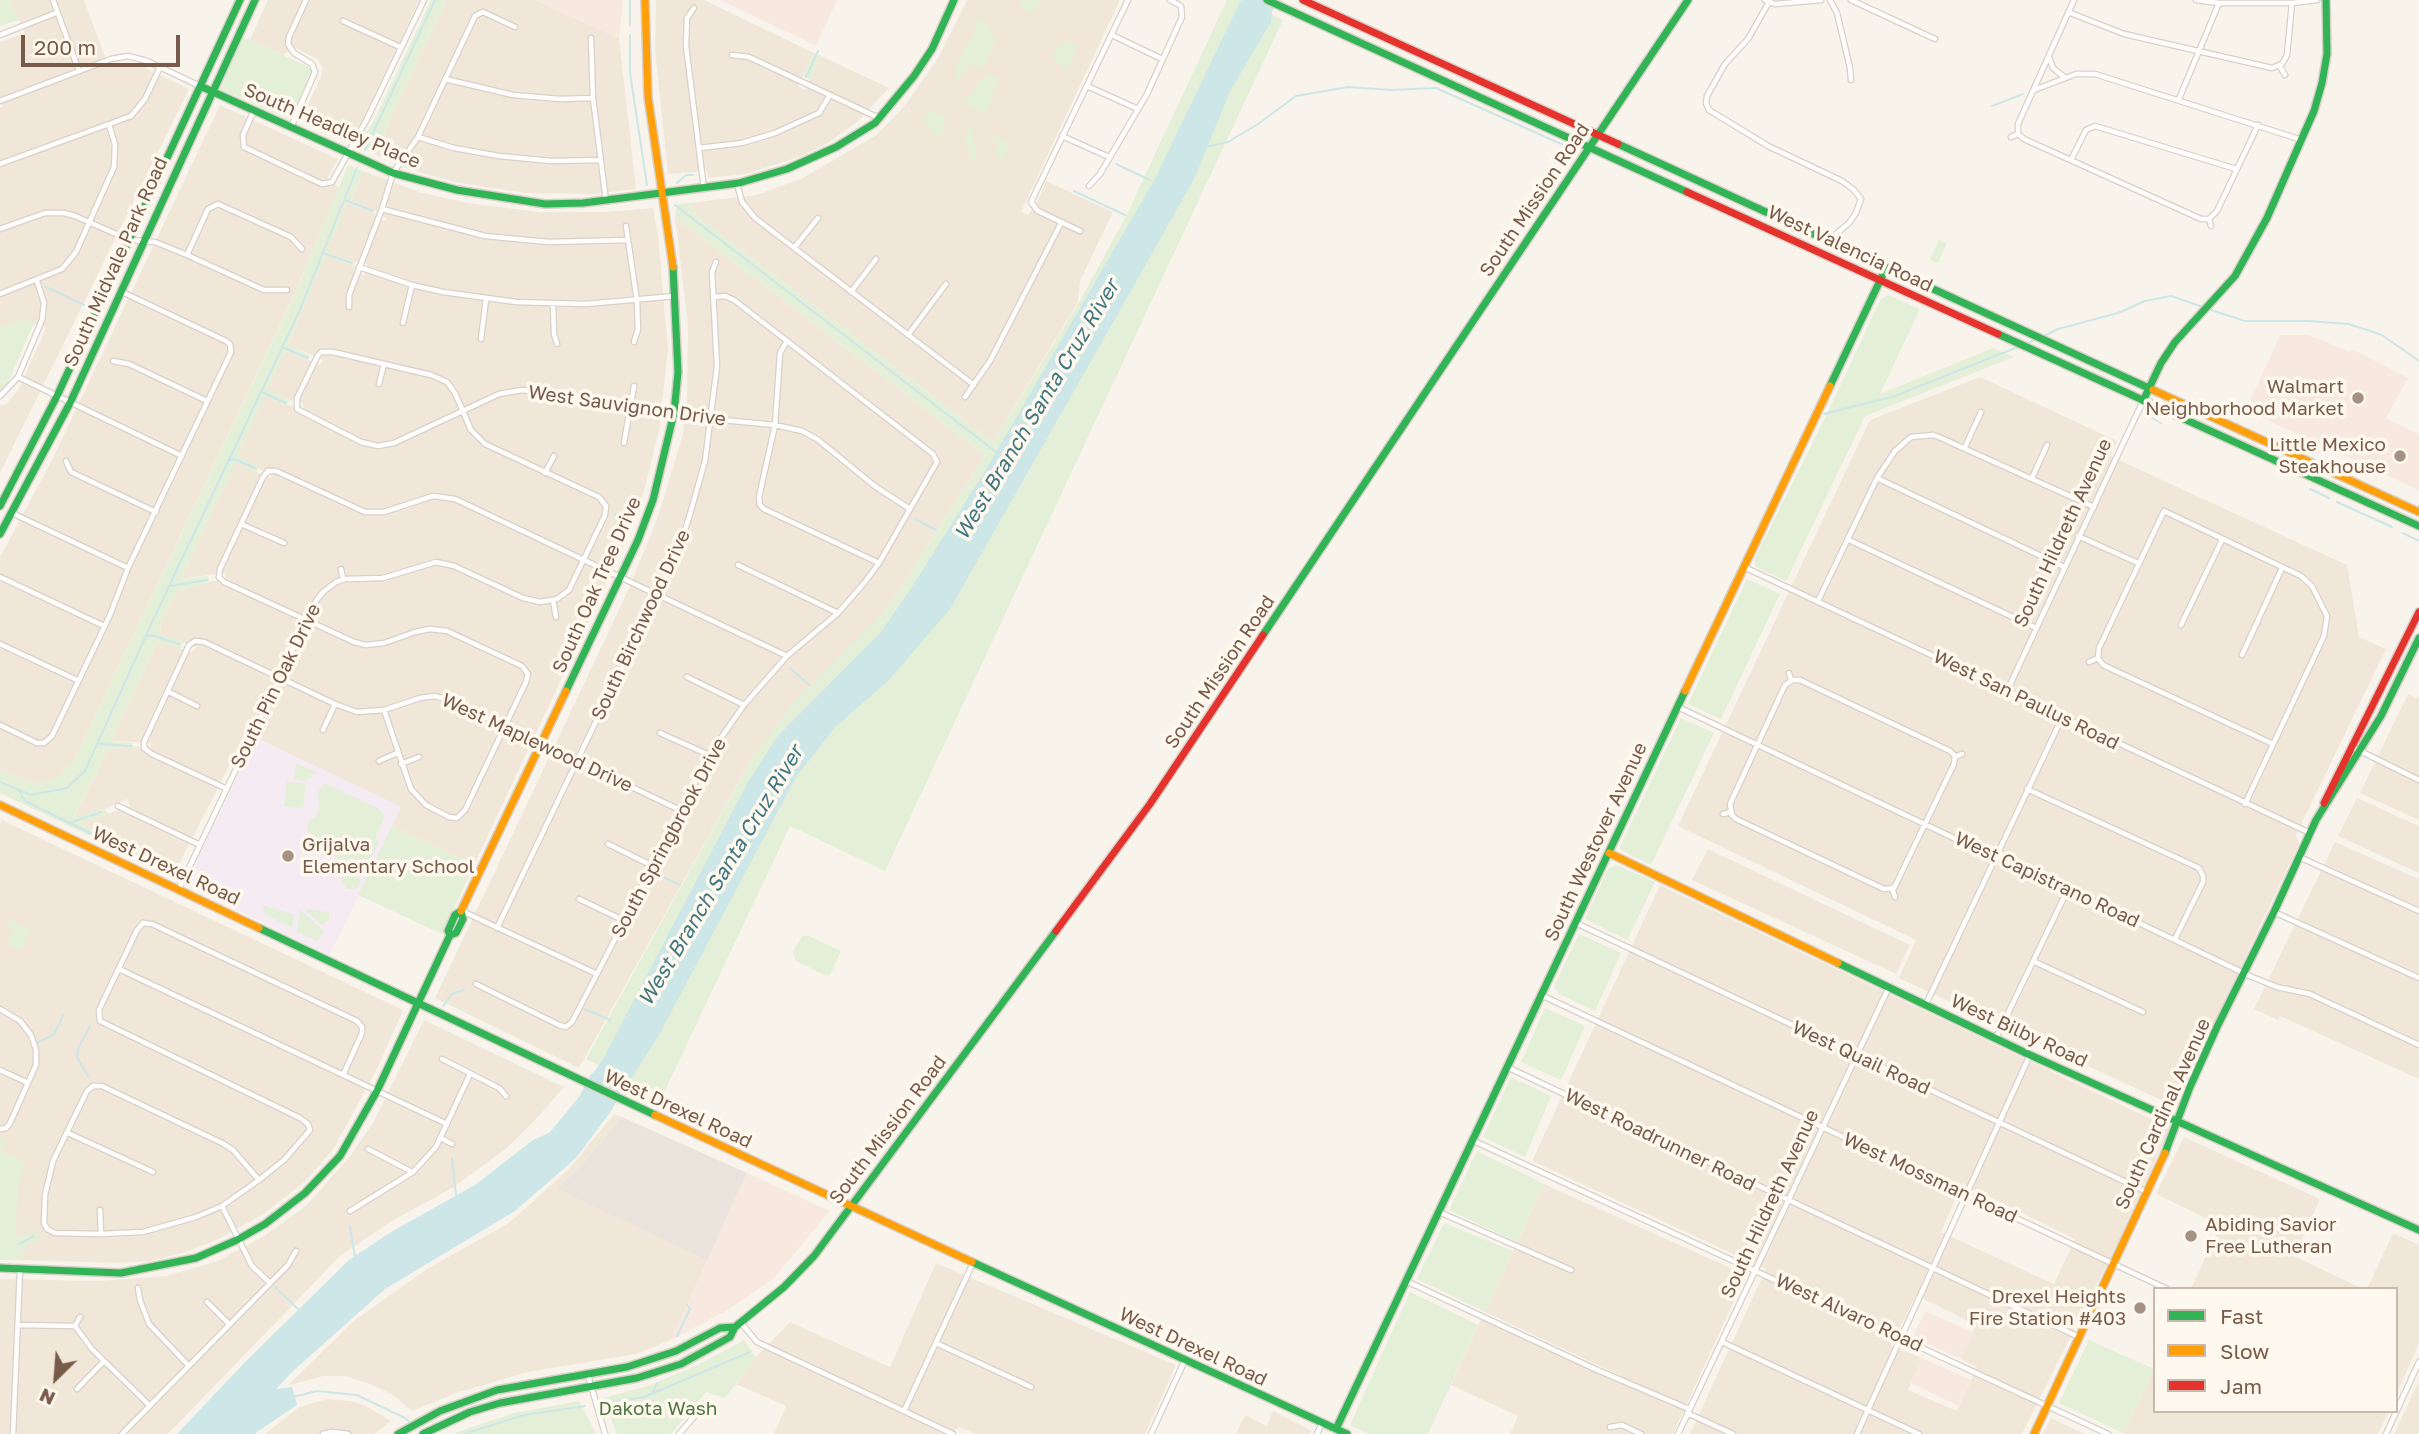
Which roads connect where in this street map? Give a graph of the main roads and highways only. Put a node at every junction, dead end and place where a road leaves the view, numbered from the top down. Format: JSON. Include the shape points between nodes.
{"nodes":[{"id":1,"x":240,"y":0,"type":"edge"},
{"id":2,"x":255,"y":0,"type":"edge"},
{"id":3,"x":645,"y":0,"type":"edge"},
{"id":4,"x":954,"y":0,"type":"edge"},
{"id":5,"x":1267,"y":0,"type":"edge"},
{"id":6,"x":1303,"y":0,"type":"edge"},
{"id":7,"x":1688,"y":0,"type":"edge"},
{"id":8,"x":2326,"y":0,"type":"edge"},
{"id":9,"x":200,"y":86,"type":"junction"},
{"id":10,"x":212,"y":92,"type":"junction"},
{"id":11,"x":1597,"y":135,"type":"junction"},
{"id":12,"x":1589,"y":147,"type":"junction"},
{"id":13,"x":663,"y":194,"type":"junction"},
{"id":14,"x":136,"y":241,"type":"junction"},
{"id":15,"x":1886,"y":268,"type":"junction"},
{"id":16,"x":1880,"y":280,"type":"junction"},
{"id":17,"x":2148,"y":390,"type":"junction"},
{"id":18,"x":64,"y":400,"type":"junction"},
{"id":19,"x":2143,"y":401,"type":"junction"},
{"id":20,"x":2308,"y":462,"type":"junction"},
{"id":21,"x":2301,"y":473,"type":"junction"},
{"id":22,"x":0,"y":506,"type":"edge"},
{"id":23,"x":2419,"y":512,"type":"edge"},
{"id":24,"x":2419,"y":526,"type":"edge"},
{"id":25,"x":0,"y":534,"type":"edge"},
{"id":26,"x":2419,"y":612,"type":"edge"},
{"id":27,"x":2419,"y":638,"type":"edge"},
{"id":28,"x":0,"y":805,"type":"edge"},
{"id":29,"x":2323,"y":808,"type":"junction"},
{"id":30,"x":1609,"y":853,"type":"junction"},
{"id":31,"x":418,"y":1003,"type":"junction"},
{"id":32,"x":2178,"y":1121,"type":"junction"},
{"id":33,"x":849,"y":1207,"type":"junction"},
{"id":34,"x":2419,"y":1230,"type":"edge"},
{"id":35,"x":0,"y":1268,"type":"edge"},
{"id":36,"x":738,"y":1325,"type":"junction"},
{"id":37,"x":1336,"y":1429,"type":"junction"},
{"id":38,"x":401,"y":1432,"type":"edge"},
{"id":39,"x":423,"y":1434,"type":"edge"},
{"id":40,"x":1347,"y":1434,"type":"edge"},
{"id":41,"x":2034,"y":1434,"type":"edge"}],
"edges":[{"from":1,"to":9,"type":"main road","name":"South Midvale Park Road"},
{"from":2,"to":10,"type":"main road","name":"South Midvale Park Road"},
{"from":3,"to":13,"type":"main road","name":"South Oak Tree Drive","via":[[649,97]]},
{"from":4,"to":13,"type":"main road","name":"South Headley Place","via":[[914,76],[879,118],[856,136],[787,169],[737,184]]},
{"from":5,"to":12,"type":"main road","name":"West Valencia Road"},
{"from":6,"to":11,"type":"main road","name":"West Valencia Road"},
{"from":7,"to":11,"type":"main road","name":"South Mission Road"},
{"from":8,"to":17,"type":"main road","via":[[2327,54],[2302,140],[2250,251],[2161,363]]},
{"from":9,"to":10,"type":"main road","name":"South Headley Place"},
{"from":9,"to":14,"type":"main road","name":"South Midvale Park Road"},
{"from":10,"to":13,"type":"main road","name":"South Headley Place","via":[[393,173],[457,190],[545,204]]},
{"from":10,"to":14,"type":"main road","name":"South Midvale Park Road"},
{"from":11,"to":12,"type":"main road","name":"South Mission Road"},
{"from":11,"to":15,"type":"main road","name":"West Valencia Road"},
{"from":12,"to":16,"type":"main road","name":"West Valencia Road"},
{"from":12,"to":33,"type":"main road","name":"South Mission Road","via":[[1150,804]]},
{"from":13,"to":31,"type":"main road","name":"South Oak Tree Drive","via":[[678,372],[674,413],[653,500],[621,577],[461,911],[463,919],[450,935]]},
{"from":14,"to":18,"type":"main road","name":"South Midvale Park Road"},
{"from":14,"to":18,"type":"main road","name":"South Midvale Park Road","via":[[120,291]]},
{"from":15,"to":16,"type":"main road","name":"South Westover Avenue"},
{"from":15,"to":17,"type":"main road","name":"West Valencia Road"},
{"from":16,"to":19,"type":"main road","name":"West Valencia Road"},
{"from":16,"to":30,"type":"main road","name":"South Westover Avenue"},
{"from":17,"to":19,"type":"main road","name":"South Hildreth Avenue"},
{"from":17,"to":20,"type":"main road","name":"West Valencia Road"},
{"from":18,"to":22,"type":"main road","name":"South Midvale Park Road"},
{"from":18,"to":25,"type":"main road","name":"South Midvale Park Road"},
{"from":19,"to":21,"type":"main road","name":"West Valencia Road"},
{"from":20,"to":21,"type":"main road"},
{"from":20,"to":23,"type":"main road","name":"West Valencia Road"},
{"from":21,"to":24,"type":"main road","name":"West Valencia Road"},
{"from":26,"to":29,"type":"main road","name":"South Cardinal Avenue"},
{"from":27,"to":29,"type":"main road","name":"South Cardinal Avenue","via":[[2387,705]]},
{"from":28,"to":31,"type":"main road","name":"West Drexel Road"},
{"from":29,"to":32,"type":"main road","name":"South Cardinal Avenue"},
{"from":30,"to":32,"type":"main road","name":"West Bilby Road"},
{"from":30,"to":37,"type":"main road","name":"South Westover Avenue"},
{"from":31,"to":33,"type":"main road","name":"West Drexel Road"},
{"from":31,"to":35,"type":"main road","name":"South Oak Tree Drive","via":[[340,1156],[305,1193],[265,1224],[186,1261],[121,1273]]},
{"from":32,"to":34,"type":"main road","name":"West Bilby Road"},
{"from":32,"to":41,"type":"main road","name":"South Cardinal Avenue"},
{"from":33,"to":36,"type":"main road","name":"South Mission Road","via":[[798,1273]]},
{"from":33,"to":37,"type":"main road","name":"West Drexel Road"},
{"from":36,"to":38,"type":"main road","name":"South Mission Road","via":[[720,1328],[649,1361],[497,1390]]},
{"from":36,"to":39,"type":"main road","name":"South Mission Road","via":[[730,1337],[681,1364],[638,1378],[500,1403]]},
{"from":37,"to":40,"type":"main road","name":"West Drexel Road"}]}
